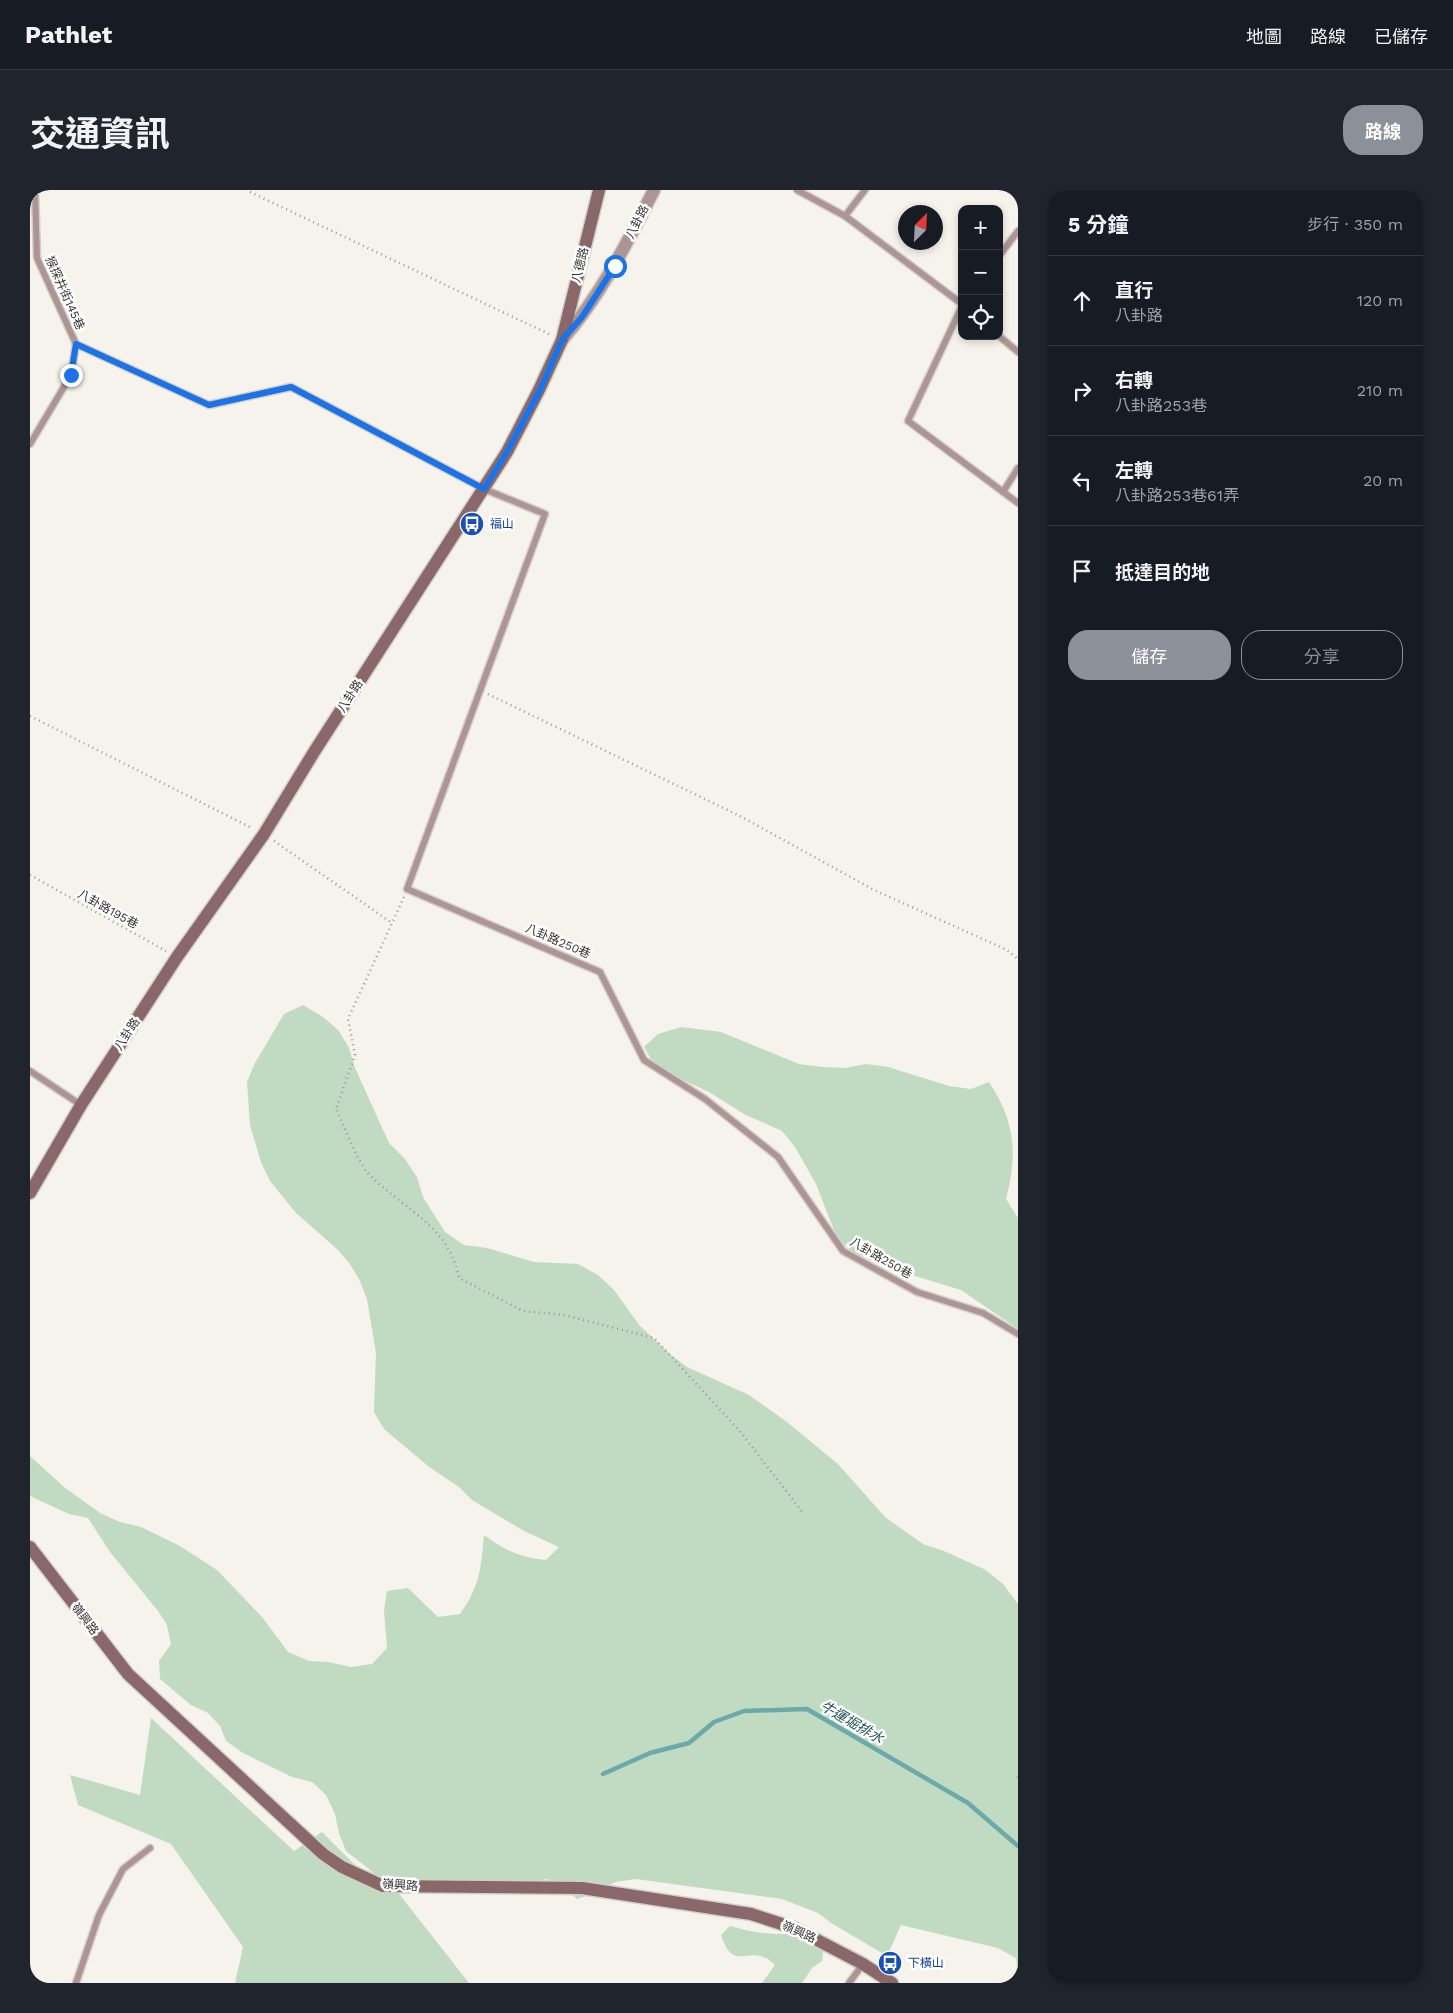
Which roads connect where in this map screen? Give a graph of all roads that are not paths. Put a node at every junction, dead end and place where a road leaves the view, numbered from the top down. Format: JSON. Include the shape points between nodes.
{"nodes":[{"id":1,"x":35,"y":190,"type":"edge"},
{"id":2,"x":599,"y":190,"type":"edge"},
{"id":3,"x":654,"y":190,"type":"edge"},
{"id":4,"x":797,"y":190,"type":"edge"},
{"id":5,"x":865,"y":190,"type":"edge"},
{"id":6,"x":845,"y":216,"type":"junction"},
{"id":7,"x":1018,"y":231,"type":"edge"},
{"id":8,"x":1003,"y":251,"type":"edge"},
{"id":9,"x":958,"y":302,"type":"edge"},
{"id":10,"x":958,"y":314,"type":"edge"},
{"id":11,"x":1003,"y":339,"type":"edge"},
{"id":12,"x":562,"y":340,"type":"junction"},
{"id":13,"x":76,"y":344,"type":"junction"},
{"id":14,"x":1018,"y":352,"type":"edge"},
{"id":15,"x":30,"y":444,"type":"edge"},
{"id":16,"x":1018,"y":468,"type":"edge"},
{"id":17,"x":484,"y":489,"type":"junction"},
{"id":18,"x":1003,"y":492,"type":"junction"},
{"id":19,"x":1018,"y":503,"type":"edge"},
{"id":20,"x":30,"y":1071,"type":"edge"},
{"id":21,"x":81,"y":1105,"type":"junction"},
{"id":22,"x":30,"y":1193,"type":"edge"},
{"id":23,"x":1018,"y":1334,"type":"edge"},
{"id":24,"x":30,"y":1547,"type":"edge"},
{"id":25,"x":150,"y":1848,"type":"dead end"},
{"id":26,"x":863,"y":1964,"type":"junction"},
{"id":27,"x":76,"y":1983,"type":"edge"},
{"id":28,"x":849,"y":1983,"type":"edge"},
{"id":29,"x":892,"y":1983,"type":"edge"}],
"edges":[{"from":1,"to":13,"type":"lane","name":"猴探井街145巷","via":[[37,258]]},
{"from":2,"to":12,"type":"main road","name":"八德路"},
{"from":3,"to":12,"type":"street","name":"八卦路","via":[[615,266],[582,317]]},
{"from":4,"to":6,"type":"lane"},
{"from":5,"to":6,"type":"lane"},
{"from":6,"to":9,"type":"lane"},
{"from":7,"to":8,"type":"lane"},
{"from":10,"to":18,"type":"lane","via":[[908,421]]},
{"from":11,"to":14,"type":"lane"},
{"from":12,"to":17,"type":"main road","name":"八卦路","via":[[507,452]]},
{"from":13,"to":15,"type":"lane","via":[[71,375]]},
{"from":13,"to":17,"type":"lane","via":[[209,405],[291,387]]},
{"from":16,"to":18,"type":"lane"},
{"from":17,"to":21,"type":"main road","name":"八卦路","via":[[264,834],[177,957]]},
{"from":17,"to":23,"type":"lane","name":"八卦路250巷","via":[[544,514],[407,888],[600,972],[644,1060],[705,1099],[778,1157],[843,1251],[918,1292],[983,1313]]},
{"from":18,"to":19,"type":"lane"},
{"from":20,"to":21,"type":"lane"},
{"from":21,"to":22,"type":"main road","name":"八卦路"},
{"from":24,"to":26,"type":"main road","name":"嶺興路","via":[[128,1674],[323,1854],[342,1867],[383,1886],[582,1888],[751,1914],[794,1928]]},
{"from":25,"to":27,"type":"lane","via":[[123,1869],[99,1915]]},
{"from":26,"to":28,"type":"lane"},
{"from":26,"to":29,"type":"main road","name":"嶺興路"}]}
